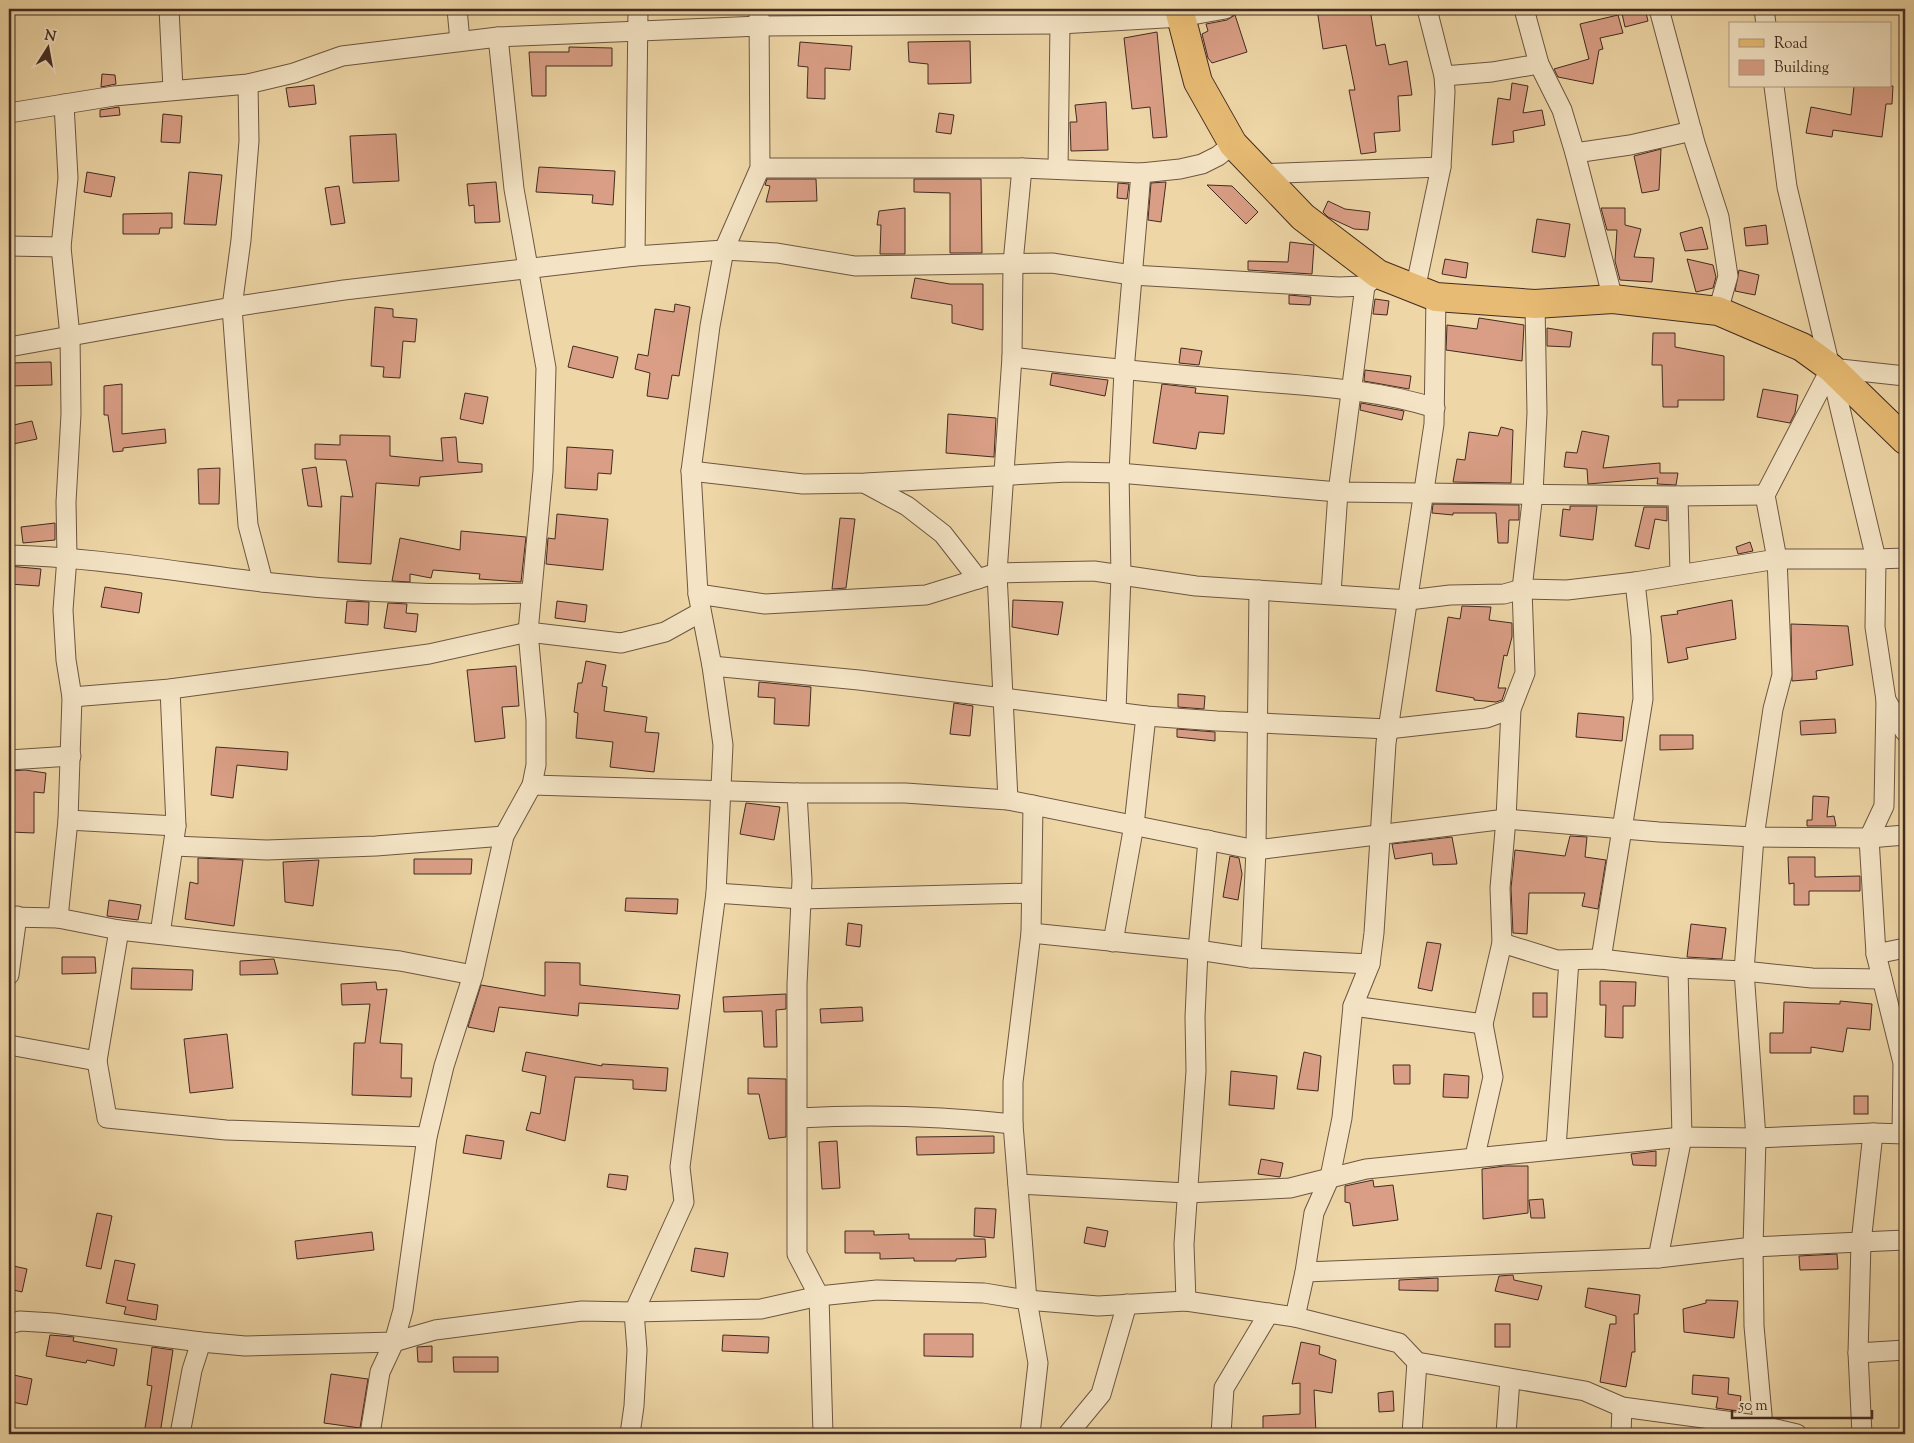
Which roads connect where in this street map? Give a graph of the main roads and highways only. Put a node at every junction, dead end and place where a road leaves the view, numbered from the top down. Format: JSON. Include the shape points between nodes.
{"nodes":[{"id":1,"x":1180,"y":13,"type":"edge"},
{"id":2,"x":1905,"y":440,"type":"edge"}],
"edges":[{"from":1,"to":2,"type":"main road","via":[[1198,82],[1233,144],[1303,218],[1372,280],[1426,293],[1535,304],[1613,299],[1718,312],[1802,347],[1831,368]]}]}
